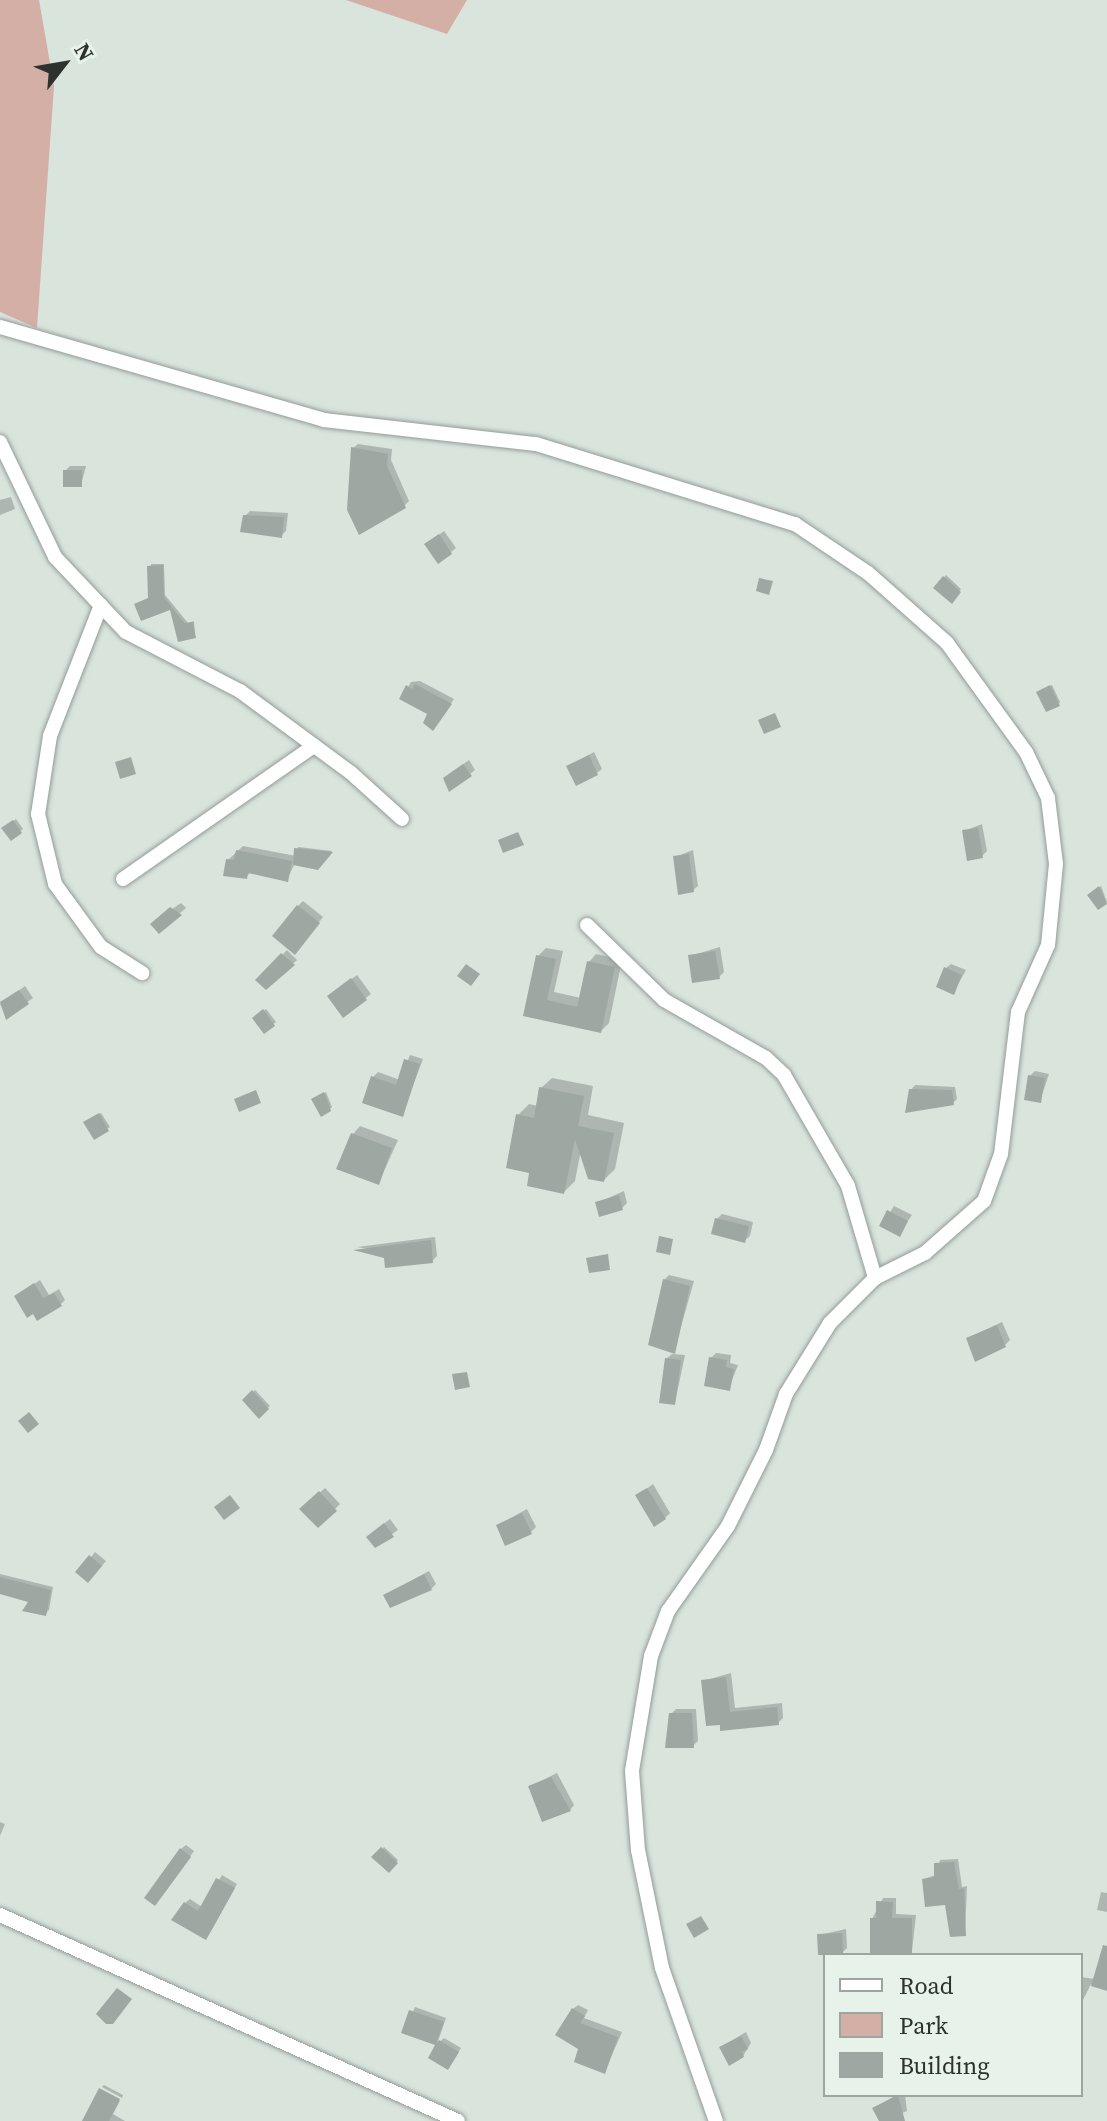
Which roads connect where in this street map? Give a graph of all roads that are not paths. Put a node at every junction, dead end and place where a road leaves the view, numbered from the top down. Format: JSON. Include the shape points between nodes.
{"nodes":[{"id":1,"x":0,"y":327,"type":"edge"},
{"id":2,"x":0,"y":442,"type":"edge"},
{"id":3,"x":101,"y":605,"type":"junction"},
{"id":4,"x":314,"y":746,"type":"junction"},
{"id":5,"x":402,"y":819,"type":"dead end"},
{"id":6,"x":123,"y":879,"type":"dead end"},
{"id":7,"x":587,"y":925,"type":"dead end"},
{"id":8,"x":142,"y":973,"type":"dead end"},
{"id":9,"x":875,"y":1278,"type":"junction"},
{"id":10,"x":0,"y":1915,"type":"edge"},
{"id":11,"x":421,"y":2104,"type":"junction"},
{"id":12,"x":429,"y":2121,"type":"edge"},
{"id":13,"x":458,"y":2121,"type":"edge"},
{"id":14,"x":716,"y":2121,"type":"edge"}],
"edges":[{"from":1,"to":9,"type":"street","via":[[271,407],[389,431],[536,444],[760,512],[824,541],[947,643],[1026,752],[1048,798],[1055,824],[1053,906],[1048,945],[1018,1012],[1001,1154],[984,1201],[925,1253]]},
{"from":2,"to":3,"type":"street","via":[[55,557]]},
{"from":3,"to":4,"type":"street","via":[[126,632],[240,691]]},
{"from":3,"to":8,"type":"street","via":[[50,736],[38,814],[55,884],[101,947]]},
{"from":4,"to":5,"type":"street"},
{"from":4,"to":6,"type":"street"},
{"from":7,"to":9,"type":"street","via":[[664,1000],[766,1058],[784,1075],[848,1186]]},
{"from":9,"to":14,"type":"street","via":[[830,1323],[804,1362],[728,1526],[668,1611],[642,1698],[632,1804],[640,1865],[674,2008]]},
{"from":10,"to":11,"type":"street"},
{"from":11,"to":12,"type":"street"},
{"from":11,"to":13,"type":"street"}]}
